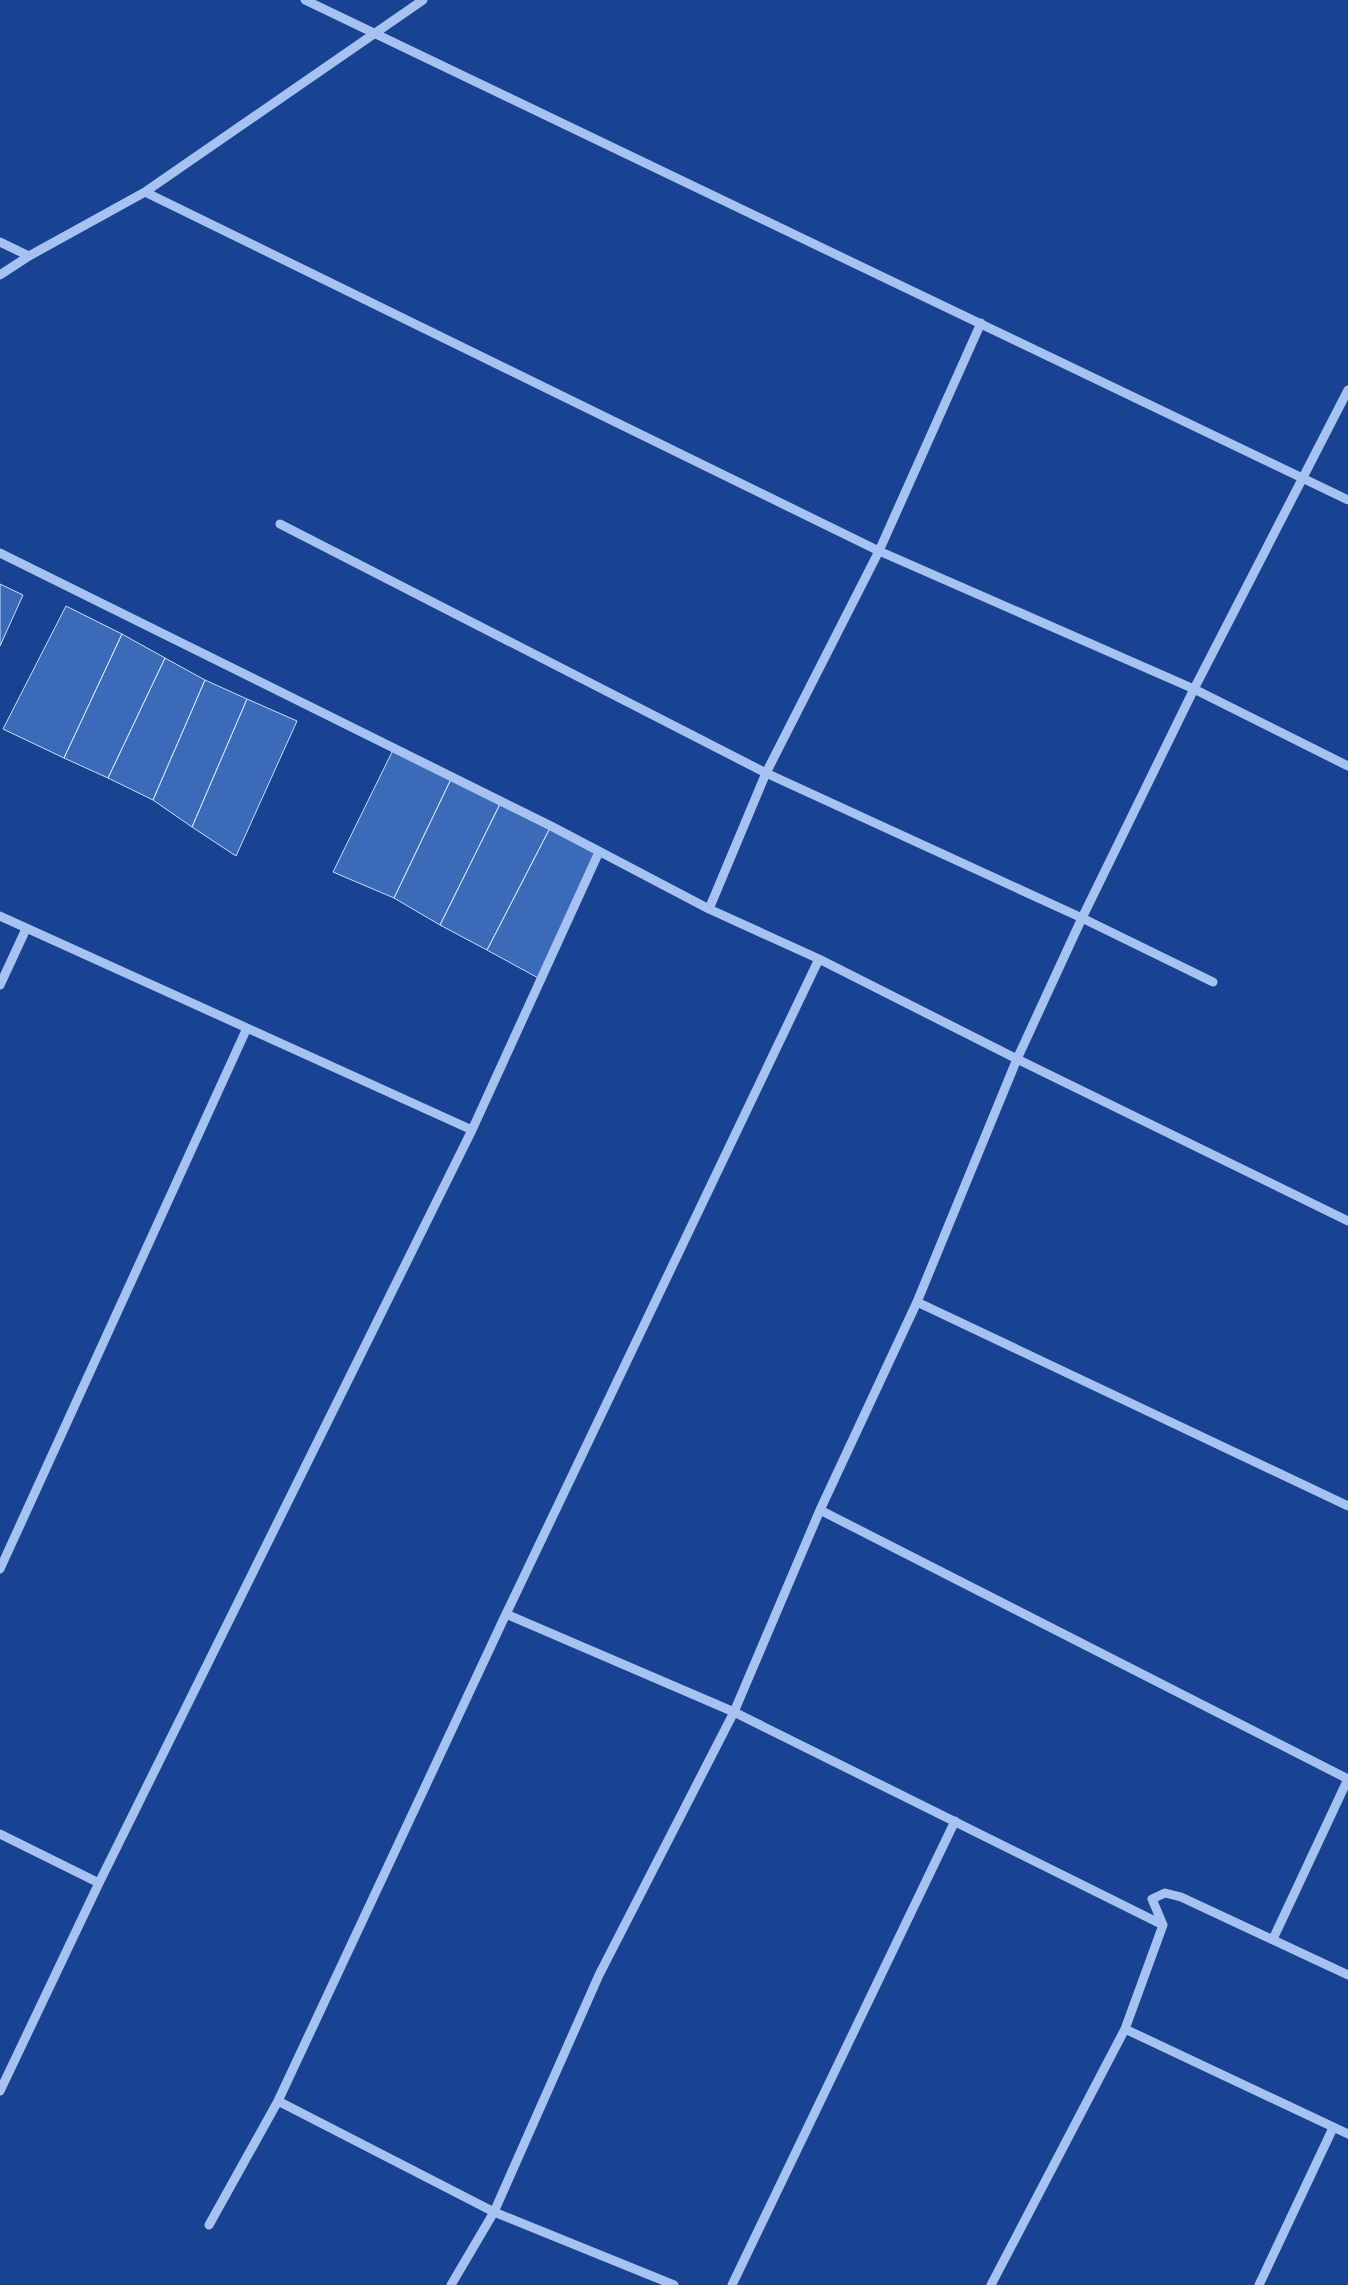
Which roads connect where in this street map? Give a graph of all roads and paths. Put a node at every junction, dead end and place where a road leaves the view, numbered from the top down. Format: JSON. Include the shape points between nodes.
{"nodes":[{"id":1,"x":305,"y":0,"type":"edge"},
{"id":2,"x":424,"y":0,"type":"edge"},
{"id":3,"x":374,"y":32,"type":"junction"},
{"id":4,"x":145,"y":192,"type":"junction"},
{"id":5,"x":0,"y":242,"type":"edge"},
{"id":6,"x":29,"y":256,"type":"junction"},
{"id":7,"x":0,"y":276,"type":"edge"},
{"id":8,"x":981,"y":323,"type":"junction"},
{"id":9,"x":1348,"y":390,"type":"edge"},
{"id":10,"x":1301,"y":478,"type":"junction"},
{"id":11,"x":1348,"y":500,"type":"edge"},
{"id":12,"x":280,"y":524,"type":"dead end"},
{"id":13,"x":880,"y":551,"type":"junction"},
{"id":14,"x":0,"y":553,"type":"edge"},
{"id":15,"x":1194,"y":689,"type":"junction"},
{"id":16,"x":1348,"y":766,"type":"edge"},
{"id":17,"x":766,"y":773,"type":"junction"},
{"id":18,"x":599,"y":852,"type":"junction"},
{"id":19,"x":709,"y":909,"type":"junction"},
{"id":20,"x":0,"y":916,"type":"edge"},
{"id":21,"x":1082,"y":918,"type":"junction"},
{"id":22,"x":26,"y":930,"type":"junction"},
{"id":23,"x":819,"y":958,"type":"junction"},
{"id":24,"x":1213,"y":982,"type":"dead end"},
{"id":25,"x":0,"y":985,"type":"edge"},
{"id":26,"x":247,"y":1028,"type":"junction"},
{"id":27,"x":1017,"y":1059,"type":"junction"},
{"id":28,"x":472,"y":1130,"type":"junction"},
{"id":29,"x":1348,"y":1221,"type":"edge"},
{"id":30,"x":917,"y":1302,"type":"junction"},
{"id":31,"x":1348,"y":1506,"type":"edge"},
{"id":32,"x":820,"y":1510,"type":"junction"},
{"id":33,"x":0,"y":1569,"type":"edge"},
{"id":34,"x":506,"y":1614,"type":"junction"},
{"id":35,"x":734,"y":1712,"type":"junction"},
{"id":36,"x":1348,"y":1779,"type":"edge"},
{"id":37,"x":955,"y":1822,"type":"junction"},
{"id":38,"x":0,"y":1834,"type":"edge"},
{"id":39,"x":99,"y":1882,"type":"junction"},
{"id":40,"x":1163,"y":1925,"type":"junction"},
{"id":41,"x":1273,"y":1939,"type":"junction"},
{"id":42,"x":1348,"y":1975,"type":"edge"},
{"id":43,"x":1125,"y":2029,"type":"junction"},
{"id":44,"x":3,"y":2079,"type":"edge"},
{"id":45,"x":0,"y":2091,"type":"edge"},
{"id":46,"x":278,"y":2101,"type":"junction"},
{"id":47,"x":1333,"y":2128,"type":"junction"},
{"id":48,"x":1348,"y":2134,"type":"edge"},
{"id":49,"x":494,"y":2212,"type":"junction"},
{"id":50,"x":209,"y":2225,"type":"dead end"},
{"id":51,"x":451,"y":2285,"type":"edge"},
{"id":52,"x":674,"y":2285,"type":"edge"},
{"id":53,"x":732,"y":2285,"type":"edge"},
{"id":54,"x":990,"y":2285,"type":"edge"},
{"id":55,"x":1259,"y":2285,"type":"edge"}],
"edges":[{"from":1,"to":3,"type":"street"},
{"from":2,"to":3,"type":"street"},
{"from":3,"to":4,"type":"street"},
{"from":3,"to":8,"type":"street"},
{"from":4,"to":6,"type":"street"},
{"from":4,"to":13,"type":"street"},
{"from":5,"to":6,"type":"street"},
{"from":6,"to":7,"type":"street"},
{"from":8,"to":10,"type":"street"},
{"from":8,"to":13,"type":"street"},
{"from":9,"to":10,"type":"street"},
{"from":10,"to":11,"type":"street"},
{"from":10,"to":15,"type":"street"},
{"from":12,"to":17,"type":"street"},
{"from":13,"to":15,"type":"street"},
{"from":13,"to":17,"type":"street"},
{"from":14,"to":18,"type":"street"},
{"from":15,"to":16,"type":"street"},
{"from":15,"to":21,"type":"street"},
{"from":17,"to":19,"type":"street"},
{"from":17,"to":21,"type":"street"},
{"from":18,"to":19,"type":"street"},
{"from":18,"to":28,"type":"street"},
{"from":19,"to":23,"type":"street"},
{"from":20,"to":22,"type":"street"},
{"from":21,"to":24,"type":"street"},
{"from":21,"to":27,"type":"street"},
{"from":22,"to":25,"type":"street"},
{"from":22,"to":26,"type":"street"},
{"from":23,"to":27,"type":"street"},
{"from":23,"to":34,"type":"street"},
{"from":26,"to":28,"type":"street"},
{"from":26,"to":33,"type":"street"},
{"from":27,"to":29,"type":"street"},
{"from":27,"to":30,"type":"street"},
{"from":28,"to":39,"type":"street"},
{"from":30,"to":31,"type":"street"},
{"from":30,"to":32,"type":"street"},
{"from":32,"to":35,"type":"street"},
{"from":32,"to":36,"type":"street"},
{"from":34,"to":35,"type":"street"},
{"from":34,"to":46,"type":"street"},
{"from":35,"to":37,"type":"street"},
{"from":35,"to":49,"type":"street","via":[[600,1975]]},
{"from":36,"to":41,"type":"street"},
{"from":37,"to":40,"type":"street"},
{"from":37,"to":53,"type":"street"},
{"from":38,"to":39,"type":"street"},
{"from":39,"to":44,"type":"street"},
{"from":40,"to":41,"type":"street","via":[[1152,1899],[1165,1893],[1181,1897]]},
{"from":40,"to":43,"type":"street"},
{"from":41,"to":42,"type":"street"},
{"from":43,"to":47,"type":"street"},
{"from":43,"to":54,"type":"street"},
{"from":44,"to":45,"type":"street"},
{"from":46,"to":49,"type":"street"},
{"from":46,"to":50,"type":"street"},
{"from":47,"to":48,"type":"street"},
{"from":47,"to":55,"type":"street"},
{"from":49,"to":51,"type":"street"},
{"from":49,"to":52,"type":"street"}]}
